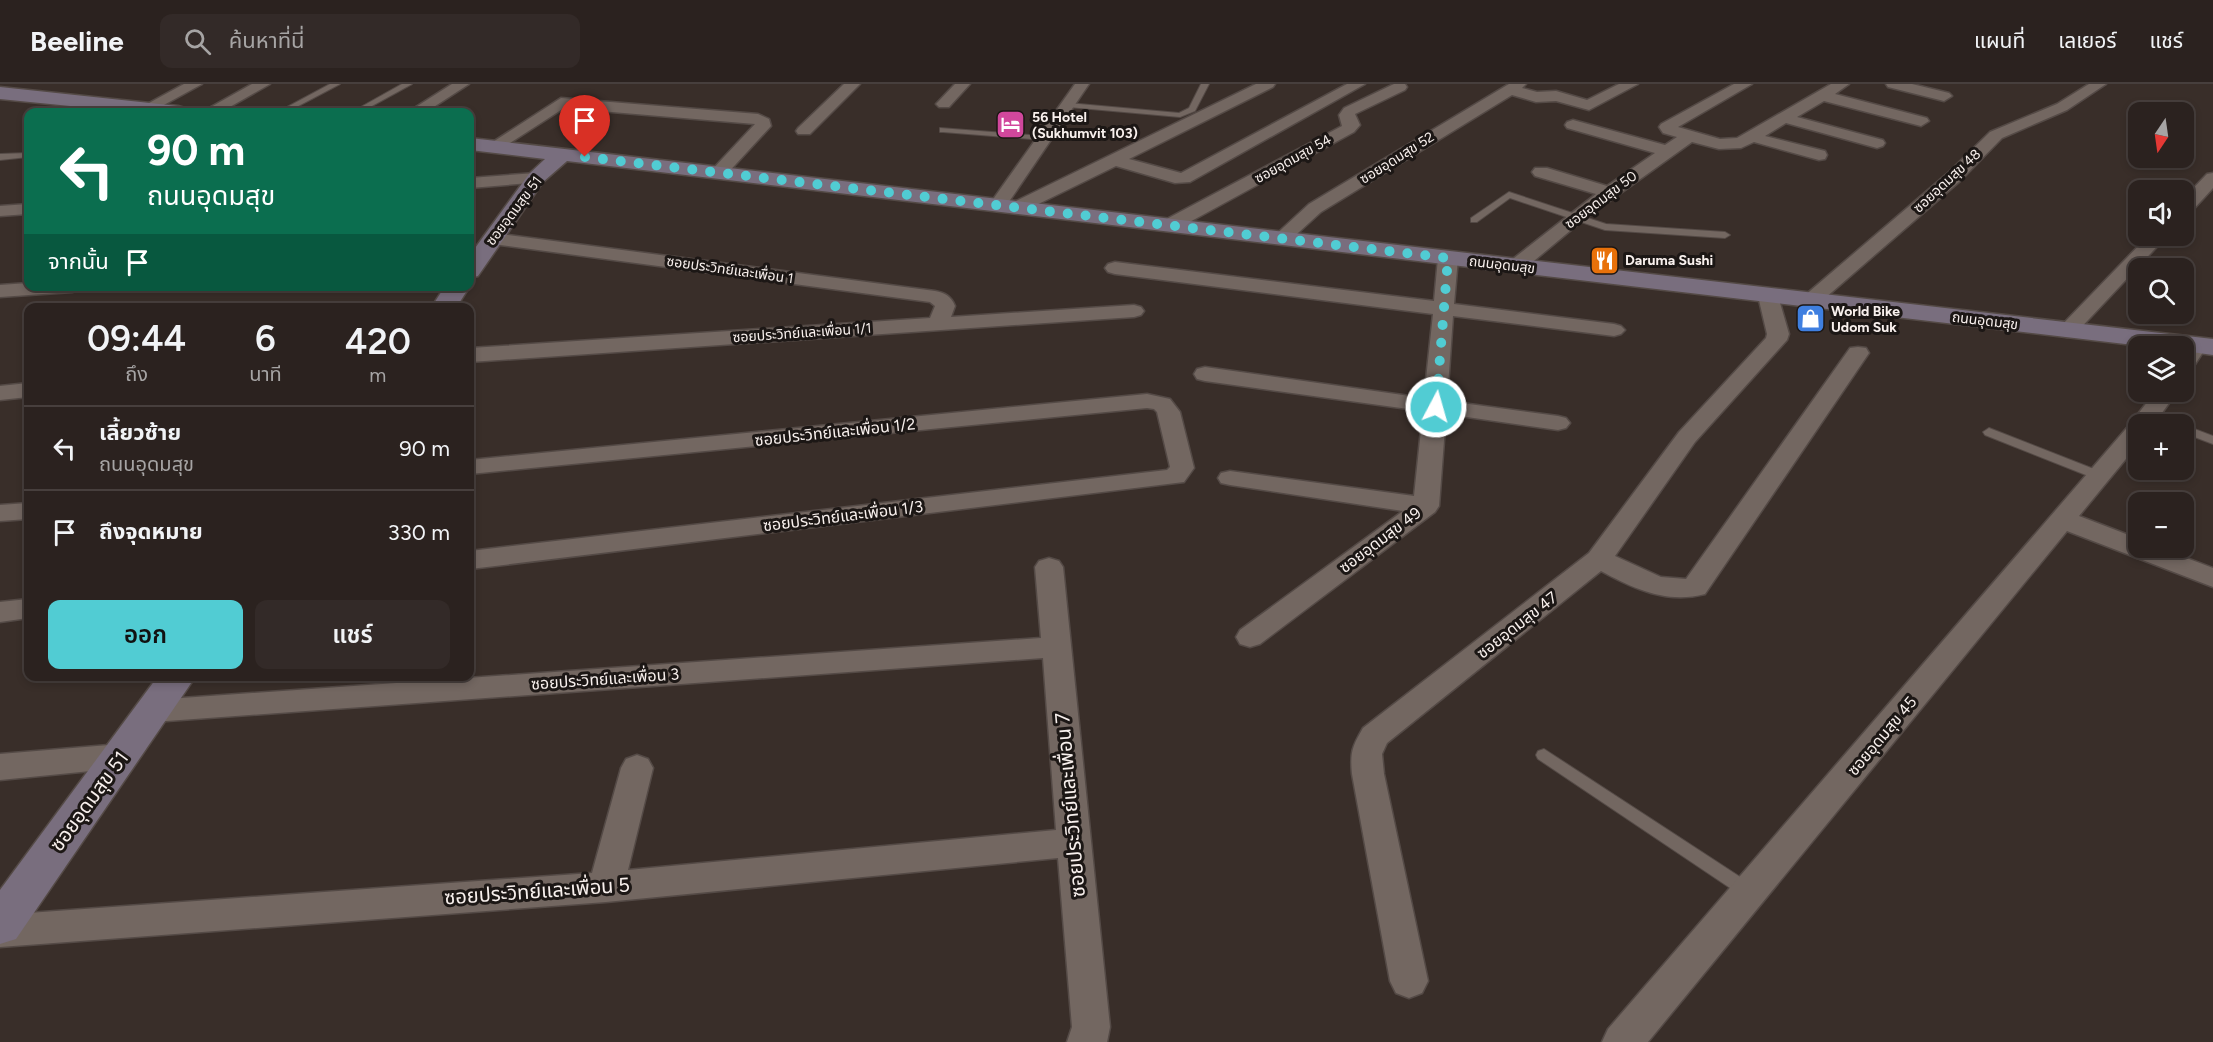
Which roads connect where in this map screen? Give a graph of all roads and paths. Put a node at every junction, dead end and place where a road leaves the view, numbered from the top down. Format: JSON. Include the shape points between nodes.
{"nodes":[{"id":1,"x":195,"y":84,"type":"edge"},
{"id":2,"x":263,"y":84,"type":"edge"},
{"id":3,"x":336,"y":84,"type":"edge"},
{"id":4,"x":408,"y":84,"type":"edge"},
{"id":5,"x":462,"y":84,"type":"edge"},
{"id":6,"x":853,"y":84,"type":"edge"},
{"id":7,"x":963,"y":84,"type":"edge"},
{"id":8,"x":1082,"y":84,"type":"edge"},
{"id":9,"x":1205,"y":84,"type":"edge"},
{"id":10,"x":1268,"y":84,"type":"edge"},
{"id":11,"x":1358,"y":84,"type":"edge"},
{"id":12,"x":1631,"y":84,"type":"edge"},
{"id":13,"x":1744,"y":84,"type":"edge"},
{"id":14,"x":1842,"y":84,"type":"edge"},
{"id":15,"x":1893,"y":84,"type":"edge"},
{"id":16,"x":2099,"y":84,"type":"edge"},
{"id":17,"x":1514,"y":86,"type":"edge"},
{"id":18,"x":1400,"y":87,"type":"dead end"},
{"id":19,"x":579,"y":90,"type":"dead end"},
{"id":20,"x":0,"y":93,"type":"edge"},
{"id":21,"x":1823,"y":96,"type":"junction"},
{"id":22,"x":1944,"y":96,"type":"dead end"},
{"id":23,"x":561,"y":103,"type":"junction"},
{"id":24,"x":944,"y":104,"type":"dead end"},
{"id":25,"x":1068,"y":105,"type":"junction"},
{"id":26,"x":121,"y":108,"type":"edge"},
{"id":27,"x":141,"y":108,"type":"edge"},
{"id":28,"x":218,"y":108,"type":"edge"},
{"id":29,"x":290,"y":108,"type":"edge"},
{"id":30,"x":364,"y":108,"type":"edge"},
{"id":31,"x":423,"y":108,"type":"edge"},
{"id":32,"x":1785,"y":118,"type":"junction"},
{"id":33,"x":1922,"y":121,"type":"dead end"},
{"id":34,"x":1573,"y":125,"type":"dead end"},
{"id":35,"x":943,"y":130,"type":"dead end"},
{"id":36,"x":804,"y":131,"type":"dead end"},
{"id":37,"x":1752,"y":137,"type":"junction"},
{"id":38,"x":1043,"y":138,"type":"junction"},
{"id":39,"x":1688,"y":138,"type":"junction"},
{"id":40,"x":1877,"y":143,"type":"dead end"},
{"id":41,"x":474,"y":145,"type":"edge"},
{"id":42,"x":493,"y":147,"type":"junction"},
{"id":43,"x":1667,"y":151,"type":"junction"},
{"id":44,"x":562,"y":154,"type":"junction"},
{"id":45,"x":24,"y":155,"type":"edge"},
{"id":46,"x":1819,"y":155,"type":"dead end"},
{"id":47,"x":0,"y":157,"type":"edge"},
{"id":48,"x":1115,"y":160,"type":"junction"},
{"id":49,"x":718,"y":172,"type":"junction"},
{"id":50,"x":1540,"y":172,"type":"dead end"},
{"id":51,"x":536,"y":178,"type":"junction"},
{"id":52,"x":2213,"y":178,"type":"edge"},
{"id":53,"x":474,"y":183,"type":"edge"},
{"id":54,"x":1610,"y":193,"type":"junction"},
{"id":55,"x":2194,"y":198,"type":"edge"},
{"id":56,"x":1008,"y":206,"type":"junction"},
{"id":57,"x":24,"y":209,"type":"edge"},
{"id":58,"x":0,"y":211,"type":"edge"},
{"id":59,"x":1577,"y":216,"type":"junction"},
{"id":60,"x":1474,"y":220,"type":"dead end"},
{"id":61,"x":1168,"y":226,"type":"junction"},
{"id":62,"x":1725,"y":235,"type":"dead end"},
{"id":63,"x":492,"y":239,"type":"junction"},
{"id":64,"x":1280,"y":239,"type":"junction"},
{"id":65,"x":2148,"y":246,"type":"edge"},
{"id":66,"x":1448,"y":258,"type":"junction"},
{"id":67,"x":474,"y":262,"type":"edge"},
{"id":68,"x":1516,"y":266,"type":"junction"},
{"id":69,"x":1115,"y":268,"type":"dead end"},
{"id":70,"x":24,"y":289,"type":"edge"},
{"id":71,"x":0,"y":291,"type":"edge"},
{"id":72,"x":1768,"y":296,"type":"junction"},
{"id":73,"x":1810,"y":301,"type":"junction"},
{"id":74,"x":1445,"y":309,"type":"junction"},
{"id":75,"x":1134,"y":311,"type":"dead end"},
{"id":76,"x":938,"y":324,"type":"junction"},
{"id":77,"x":1614,"y":330,"type":"dead end"},
{"id":78,"x":2067,"y":331,"type":"junction"},
{"id":79,"x":1858,"y":352,"type":"dead end"},
{"id":80,"x":2198,"y":352,"type":"edge"},
{"id":81,"x":474,"y":355,"type":"edge"},
{"id":82,"x":1205,"y":374,"type":"dead end"},
{"id":83,"x":24,"y":390,"type":"edge"},
{"id":84,"x":0,"y":393,"type":"edge"},
{"id":85,"x":1436,"y":407,"type":"junction"},
{"id":86,"x":1558,"y":423,"type":"dead end"},
{"id":87,"x":1989,"y":432,"type":"dead end"},
{"id":88,"x":2194,"y":433,"type":"edge"},
{"id":89,"x":1175,"y":439,"type":"joint"},
{"id":90,"x":2213,"y":440,"type":"edge"},
{"id":91,"x":2128,"y":441,"type":"edge"},
{"id":92,"x":474,"y":467,"type":"edge"},
{"id":93,"x":2100,"y":476,"type":"junction"},
{"id":94,"x":1230,"y":478,"type":"dead end"},
{"id":95,"x":1426,"y":506,"type":"junction"},
{"id":96,"x":24,"y":511,"type":"edge"},
{"id":97,"x":0,"y":513,"type":"edge"},
{"id":98,"x":2064,"y":520,"type":"junction"},
{"id":99,"x":1599,"y":559,"type":"junction"},
{"id":100,"x":474,"y":560,"type":"edge"},
{"id":101,"x":1049,"y":567,"type":"dead end"},
{"id":102,"x":2213,"y":578,"type":"edge"},
{"id":103,"x":24,"y":609,"type":"edge"},
{"id":104,"x":0,"y":612,"type":"edge"},
{"id":105,"x":1250,"y":637,"type":"dead end"},
{"id":106,"x":1056,"y":646,"type":"junction"},
{"id":107,"x":174,"y":681,"type":"edge"},
{"id":108,"x":153,"y":711,"type":"junction"},
{"id":109,"x":1544,"y":755,"type":"dead end"},
{"id":110,"x":121,"y":756,"type":"junction"},
{"id":111,"x":0,"y":767,"type":"edge"},
{"id":112,"x":637,"y":768,"type":"dead end"},
{"id":113,"x":1074,"y":842,"type":"junction"},
{"id":114,"x":606,"y":887,"type":"junction"},
{"id":115,"x":1750,"y":893,"type":"junction"},
{"id":116,"x":0,"y":925,"type":"edge"},
{"id":117,"x":0,"y":931,"type":"edge"},
{"id":118,"x":1409,"y":981,"type":"dead end"},
{"id":119,"x":1087,"y":1042,"type":"edge"},
{"id":120,"x":1622,"y":1042,"type":"edge"}],
"edges":[{"from":1,"to":27,"type":"street"},
{"from":2,"to":28,"type":"street"},
{"from":3,"to":29,"type":"lane"},
{"from":4,"to":30,"type":"lane"},
{"from":5,"to":31,"type":"street"},
{"from":6,"to":36,"type":"street"},
{"from":7,"to":24,"type":"street"},
{"from":8,"to":25,"type":"street"},
{"from":9,"to":25,"type":"lane","via":[[1192,109],[1180,116]]},
{"from":10,"to":48,"type":"street"},
{"from":11,"to":48,"type":"street","via":[[1184,178]]},
{"from":12,"to":17,"type":"street","via":[[1589,105],[1556,96],[1536,97]]},
{"from":13,"to":39,"type":"street","via":[[1667,127]]},
{"from":14,"to":21,"type":"street"},
{"from":15,"to":22,"type":"street"},
{"from":16,"to":73,"type":"street","name":"ซอยอุดมสุข 48","via":[[2062,107],[1996,135],[1954,177]]},
{"from":17,"to":64,"type":"street","name":"ซอยอุดมสุข 52","via":[[1315,208]]},
{"from":18,"to":61,"type":"street","name":"ซอยอุดมสุข 54","via":[[1348,111],[1352,125],[1348,129]]},
{"from":19,"to":23,"type":"street"},
{"from":20,"to":26,"type":"main road"},
{"from":21,"to":32,"type":"street"},
{"from":21,"to":33,"type":"street"},
{"from":23,"to":42,"type":"street"},
{"from":23,"to":49,"type":"street","via":[[763,122]]},
{"from":25,"to":38,"type":"street"},
{"from":32,"to":37,"type":"street"},
{"from":32,"to":40,"type":"street"},
{"from":34,"to":43,"type":"street"},
{"from":35,"to":38,"type":"lane"},
{"from":37,"to":39,"type":"street","via":[[1731,145]]},
{"from":37,"to":46,"type":"street"},
{"from":38,"to":56,"type":"street"},
{"from":39,"to":43,"type":"street","name":"ซอยอุดมสุข 50"},
{"from":41,"to":42,"type":"main road","name":"ถนนอุดมสุข"},
{"from":42,"to":44,"type":"main road","name":"ถนนอุดมสุข"},
{"from":43,"to":54,"type":"street","name":"ซอยอุดมสุข 50"},
{"from":44,"to":49,"type":"main road","name":"ถนนอุดมสุข"},
{"from":44,"to":51,"type":"main road","name":"ซอยอุดมสุข 51"},
{"from":45,"to":47,"type":"lane"},
{"from":48,"to":56,"type":"street"},
{"from":49,"to":56,"type":"main road","name":"ถนนอุดมสุข"},
{"from":50,"to":54,"type":"street"},
{"from":51,"to":53,"type":"street"},
{"from":51,"to":63,"type":"main road","name":"ซอยอุดมสุข 51"},
{"from":52,"to":55,"type":"street"},
{"from":54,"to":59,"type":"street","name":"ซอยอุดมสุข 50"},
{"from":56,"to":61,"type":"main road","name":"ถนนอุดมสุข"},
{"from":57,"to":58,"type":"street"},
{"from":59,"to":60,"type":"lane","via":[[1509,195]]},
{"from":59,"to":62,"type":"lane","via":[[1625,230]]},
{"from":59,"to":68,"type":"street","name":"ซอยอุดมสุข 50"},
{"from":61,"to":64,"type":"main road","name":"ถนนอุดมสุข"},
{"from":63,"to":67,"type":"main road","name":"ซอยอุดมสุข 51"},
{"from":63,"to":76,"type":"street","name":"ซอยประวิทย์และเพื่อน 1","via":[[935,297],[945,306]]},
{"from":64,"to":66,"type":"main road","name":"ถนนอุดมสุข"},
{"from":65,"to":78,"type":"street"},
{"from":66,"to":68,"type":"main road","name":"ถนนอุดมสุข"},
{"from":66,"to":74,"type":"street","name":"ซอยอุดมสุข 49"},
{"from":68,"to":72,"type":"main road","name":"ถนนอุดมสุข"},
{"from":69,"to":74,"type":"street"},
{"from":70,"to":71,"type":"street"},
{"from":72,"to":73,"type":"main road","name":"ถนนอุดมสุข"},
{"from":72,"to":99,"type":"street","name":"ซอยอุดมสุข 47","via":[[1778,334],[1776,340],[1687,437]]},
{"from":73,"to":78,"type":"main road","name":"ถนนอุดมสุข"},
{"from":74,"to":77,"type":"street"},
{"from":74,"to":85,"type":"street","name":"ซอยอุดมสุข 49"},
{"from":75,"to":76,"type":"street","name":"ซอยประวิทย์และเพื่อน 1/1"},
{"from":76,"to":81,"type":"street","name":"ซอยประวิทย์และเพื่อน 1/1"},
{"from":78,"to":80,"type":"main road","name":"ถนนอุดมสุข"},
{"from":79,"to":99,"type":"street","via":[[1695,587],[1679,591],[1659,588]]},
{"from":82,"to":85,"type":"street"},
{"from":83,"to":84,"type":"street"},
{"from":85,"to":86,"type":"street"},
{"from":85,"to":95,"type":"street","name":"ซอยอุดมสุข 49"},
{"from":87,"to":93,"type":"lane"},
{"from":88,"to":90,"type":"lane"},
{"from":89,"to":92,"type":"street","name":"ซอยประวิทย์และเพื่อน 1/2","via":[[1168,412],[1162,404],[1147,401]]},
{"from":89,"to":100,"type":"street","name":"ซอยประวิทย์และเพื่อน 1/3","via":[[1182,468],[1175,477]]},
{"from":91,"to":93,"type":"street","name":"ซอยอุดมสุข 45"},
{"from":93,"to":98,"type":"street","name":"ซอยอุดมสุข 45"},
{"from":94,"to":95,"type":"street"},
{"from":95,"to":105,"type":"street","name":"ซอยอุดมสุข 49"},
{"from":96,"to":97,"type":"street"},
{"from":98,"to":102,"type":"street"},
{"from":98,"to":115,"type":"street","name":"ซอยอุดมสุข 45"},
{"from":99,"to":118,"type":"street","name":"ซอยอุดมสุข 47","via":[[1374,736],[1366,754]]},
{"from":101,"to":106,"type":"street","name":"ซอยประวิทย์และเพื่อน 7"},
{"from":103,"to":104,"type":"street"},
{"from":106,"to":108,"type":"street","name":"ซอยประวิทย์และเพื่อน 3"},
{"from":106,"to":113,"type":"street","name":"ซอยประวิทย์และเพื่อน 7"},
{"from":107,"to":108,"type":"main road","name":"ซอยอุดมสุข 51"},
{"from":108,"to":110,"type":"main road","name":"ซอยอุดมสุข 51"},
{"from":109,"to":115,"type":"lane"},
{"from":110,"to":111,"type":"street"},
{"from":110,"to":116,"type":"main road","name":"ซอยอุดมสุข 51"},
{"from":112,"to":114,"type":"street"},
{"from":113,"to":114,"type":"street","name":"ซอยประวิทย์และเพื่อน 5"},
{"from":113,"to":119,"type":"street","name":"ซอยประวิทย์และเพื่อน 7","via":[[1091,1027]]},
{"from":114,"to":117,"type":"street","name":"ซอยประวิทย์และเพื่อน 5"},
{"from":115,"to":120,"type":"street","name":"ซอยอุดมสุข 45"}]}
